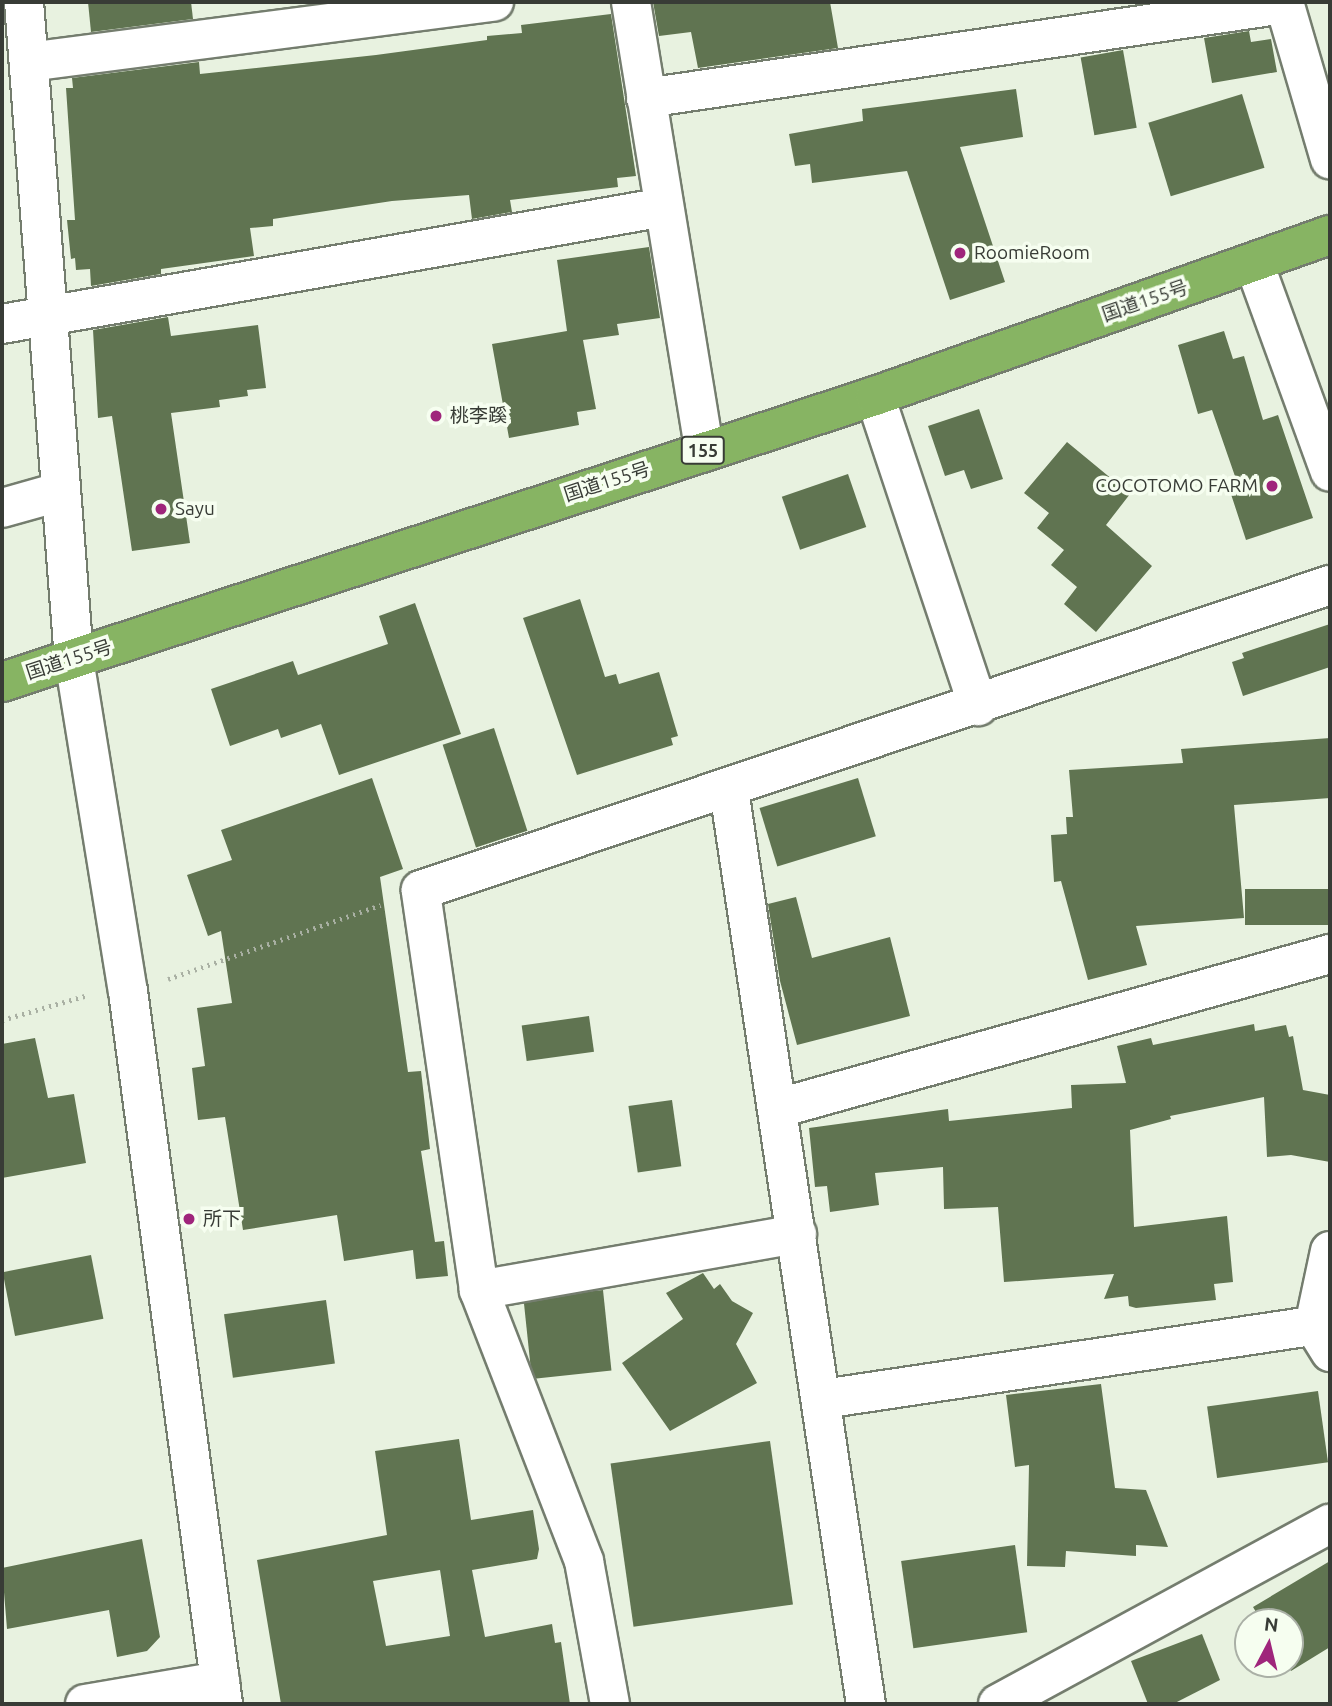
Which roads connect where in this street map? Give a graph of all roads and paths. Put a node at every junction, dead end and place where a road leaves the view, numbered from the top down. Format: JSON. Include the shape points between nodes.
{"nodes":[{"id":1,"x":24,"y":2,"type":"edge"},
{"id":2,"x":494,"y":2,"type":"edge"},
{"id":3,"x":631,"y":2,"type":"edge"},
{"id":4,"x":1284,"y":3,"type":"edge"},
{"id":5,"x":29,"y":62,"type":"junction"},
{"id":6,"x":646,"y":98,"type":"junction"},
{"id":7,"x":1330,"y":159,"type":"edge"},
{"id":8,"x":664,"y":207,"type":"junction"},
{"id":9,"x":1330,"y":235,"type":"edge"},
{"id":10,"x":1254,"y":263,"type":"junction"},
{"id":11,"x":46,"y":317,"type":"junction"},
{"id":12,"x":2,"y":324,"type":"edge"},
{"id":13,"x":875,"y":396,"type":"junction"},
{"id":14,"x":704,"y":450,"type":"junction"},
{"id":15,"x":1330,"y":472,"type":"edge"},
{"id":16,"x":59,"y":492,"type":"junction"},
{"id":17,"x":2,"y":508,"type":"edge"},
{"id":18,"x":1330,"y":585,"type":"edge"},
{"id":19,"x":74,"y":659,"type":"junction"},
{"id":20,"x":2,"y":682,"type":"edge"},
{"id":21,"x":978,"y":706,"type":"junction"},
{"id":22,"x":729,"y":790,"type":"junction"},
{"id":23,"x":421,"y":890,"type":"junction"},
{"id":24,"x":1330,"y":954,"type":"edge"},
{"id":25,"x":128,"y":991,"type":"junction"},
{"id":26,"x":2,"y":1020,"type":"edge"},
{"id":27,"x":779,"y":1108,"type":"junction"},
{"id":28,"x":797,"y":1234,"type":"junction"},
{"id":29,"x":1330,"y":1251,"type":"edge"},
{"id":30,"x":479,"y":1290,"type":"junction"},
{"id":31,"x":1322,"y":1339,"type":"edge"},
{"id":32,"x":823,"y":1399,"type":"junction"},
{"id":33,"x":1330,"y":1524,"type":"edge"},
{"id":34,"x":222,"y":1693,"type":"edge"},
{"id":35,"x":85,"y":1704,"type":"edge"},
{"id":36,"x":610,"y":1704,"type":"edge"},
{"id":37,"x":866,"y":1704,"type":"edge"},
{"id":38,"x":998,"y":1704,"type":"edge"}],
"edges":[{"from":1,"to":5,"type":"street"},
{"from":2,"to":5,"type":"street"},
{"from":3,"to":6,"type":"street"},
{"from":4,"to":6,"type":"street"},
{"from":4,"to":7,"type":"street"},
{"from":5,"to":11,"type":"street"},
{"from":6,"to":8,"type":"street"},
{"from":8,"to":11,"type":"street"},
{"from":8,"to":14,"type":"street"},
{"from":9,"to":10,"type":"highway","name":"国道155号","number":"155"},
{"from":10,"to":13,"type":"highway","name":"国道155号","number":"155"},
{"from":10,"to":15,"type":"street"},
{"from":11,"to":12,"type":"street"},
{"from":11,"to":16,"type":"street"},
{"from":13,"to":14,"type":"highway","name":"国道155号","number":"155"},
{"from":13,"to":21,"type":"street"},
{"from":14,"to":19,"type":"highway","name":"国道155号","number":"155"},
{"from":16,"to":17,"type":"street"},
{"from":16,"to":19,"type":"street"},
{"from":18,"to":21,"type":"street"},
{"from":19,"to":20,"type":"highway","name":"国道155号","number":"155"},
{"from":19,"to":25,"type":"street"},
{"from":21,"to":22,"type":"street"},
{"from":22,"to":23,"type":"street"},
{"from":22,"to":27,"type":"street"},
{"from":23,"to":25,"type":"path"},
{"from":23,"to":30,"type":"street"},
{"from":24,"to":27,"type":"street"},
{"from":25,"to":26,"type":"path","via":[[78,995]]},
{"from":25,"to":34,"type":"street"},
{"from":27,"to":28,"type":"street"},
{"from":28,"to":30,"type":"street"},
{"from":28,"to":32,"type":"street"},
{"from":29,"to":31,"type":"street"},
{"from":30,"to":36,"type":"street","via":[[584,1561]]},
{"from":31,"to":32,"type":"street"},
{"from":32,"to":37,"type":"street"},
{"from":33,"to":38,"type":"street"},
{"from":34,"to":35,"type":"street"}]}
